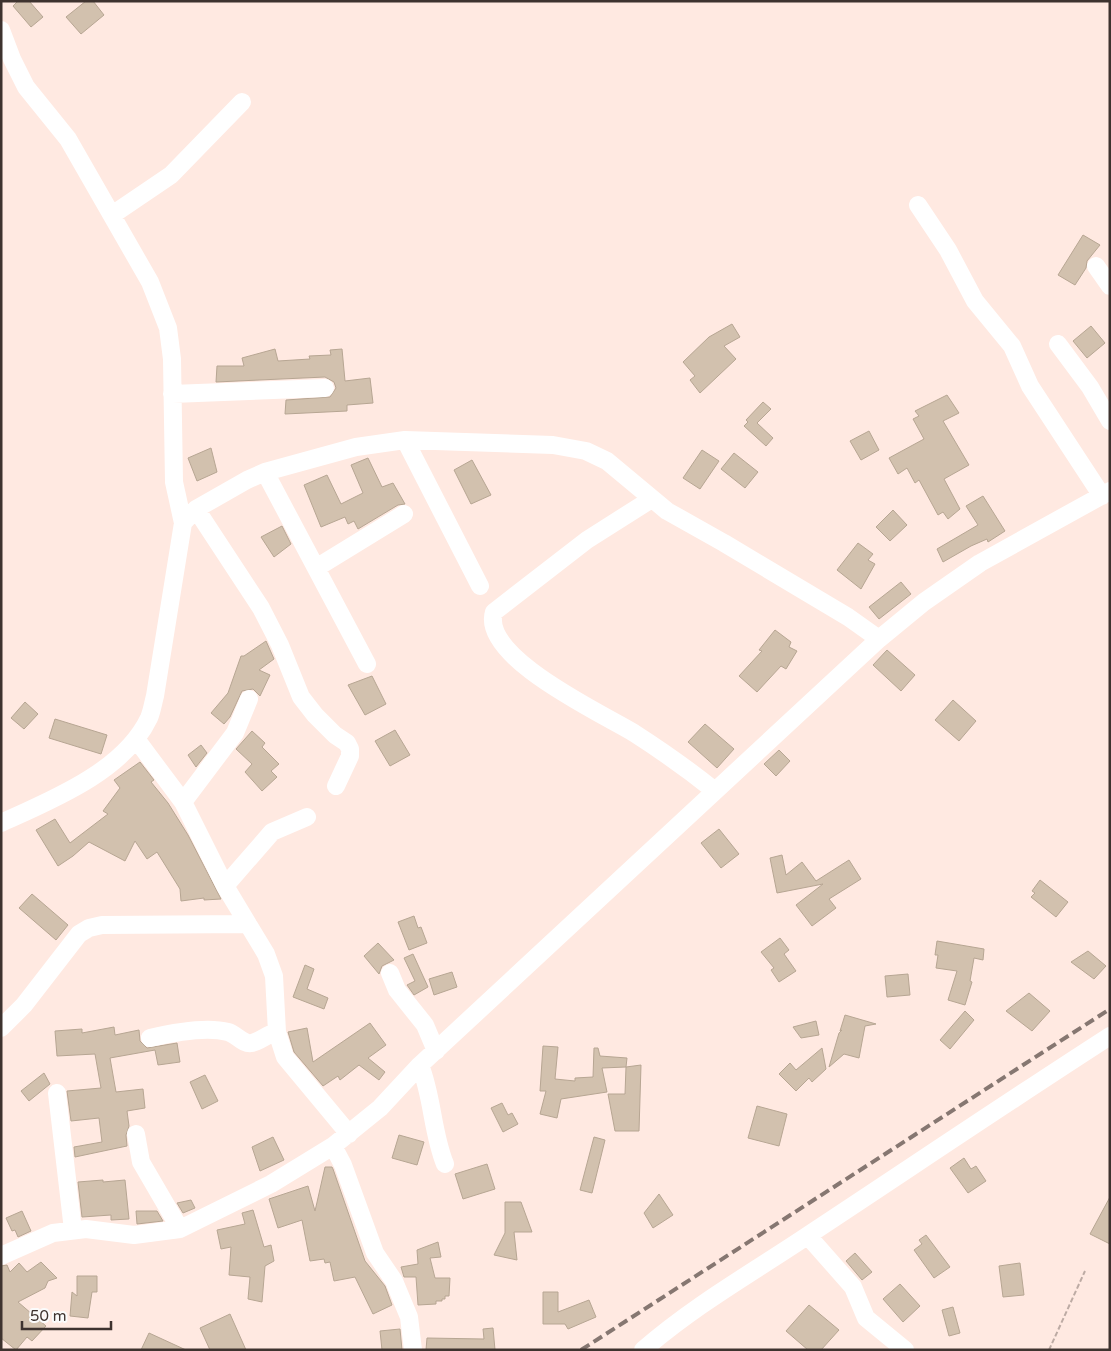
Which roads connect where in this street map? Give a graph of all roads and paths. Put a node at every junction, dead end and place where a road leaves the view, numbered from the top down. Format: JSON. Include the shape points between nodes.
{"nodes":[{"id":1,"x":1,"y":30,"type":"edge"},
{"id":2,"x":242,"y":102,"type":"dead end"},
{"id":3,"x":918,"y":205,"type":"dead end"},
{"id":4,"x":112,"y":215,"type":"junction"},
{"id":5,"x":1096,"y":266,"type":"dead end"},
{"id":6,"x":1110,"y":286,"type":"edge"},
{"id":7,"x":1058,"y":344,"type":"dead end"},
{"id":8,"x":325,"y":388,"type":"dead end"},
{"id":9,"x":172,"y":394,"type":"junction"},
{"id":10,"x":1110,"y":421,"type":"edge"},
{"id":11,"x":405,"y":440,"type":"junction"},
{"id":12,"x":265,"y":472,"type":"junction"},
{"id":13,"x":1106,"y":494,"type":"edge"},
{"id":14,"x":650,"y":500,"type":"junction"},
{"id":15,"x":196,"y":509,"type":"junction"},
{"id":16,"x":404,"y":514,"type":"dead end"},
{"id":17,"x":183,"y":523,"type":"junction"},
{"id":18,"x":316,"y":568,"type":"junction"},
{"id":19,"x":480,"y":586,"type":"dead end"},
{"id":20,"x":879,"y":639,"type":"junction"},
{"id":21,"x":367,"y":664,"type":"dead end"},
{"id":22,"x":249,"y":699,"type":"dead end"},
{"id":23,"x":136,"y":740,"type":"junction"},
{"id":24,"x":336,"y":786,"type":"dead end"},
{"id":25,"x":715,"y":791,"type":"junction"},
{"id":26,"x":183,"y":802,"type":"junction"},
{"id":27,"x":307,"y":817,"type":"dead end"},
{"id":28,"x":1,"y":823,"type":"edge"},
{"id":29,"x":225,"y":886,"type":"junction"},
{"id":30,"x":248,"y":924,"type":"junction"},
{"id":31,"x":390,"y":973,"type":"dead end"},
{"id":32,"x":1,"y":1028,"type":"edge"},
{"id":33,"x":277,"y":1032,"type":"junction"},
{"id":34,"x":1110,"y":1036,"type":"edge"},
{"id":35,"x":150,"y":1038,"type":"dead end"},
{"id":36,"x":436,"y":1051,"type":"junction"},
{"id":37,"x":420,"y":1065,"type":"junction"},
{"id":38,"x":57,"y":1093,"type":"dead end"},
{"id":39,"x":136,"y":1134,"type":"dead end"},
{"id":40,"x":349,"y":1134,"type":"junction"},
{"id":41,"x":332,"y":1146,"type":"junction"},
{"id":42,"x":445,"y":1164,"type":"dead end"},
{"id":43,"x":180,"y":1229,"type":"junction"},
{"id":44,"x":73,"y":1230,"type":"junction"},
{"id":45,"x":808,"y":1236,"type":"junction"},
{"id":46,"x":1,"y":1256,"type":"edge"},
{"id":47,"x":1085,"y":1271,"type":"dead end"},
{"id":48,"x":413,"y":1350,"type":"edge"},
{"id":49,"x":642,"y":1350,"type":"edge"},
{"id":50,"x":905,"y":1350,"type":"edge"},
{"id":51,"x":1049,"y":1350,"type":"edge"}],
"edges":[{"from":1,"to":4,"type":"street","via":[[26,87],[68,139]]},
{"from":2,"to":4,"type":"street","via":[[171,175]]},
{"from":3,"to":13,"type":"street","via":[[948,250],[975,301],[1012,346],[1030,386]]},
{"from":4,"to":9,"type":"street","via":[[150,282],[166,321],[172,359]]},
{"from":5,"to":6,"type":"street"},
{"from":7,"to":10,"type":"street"},
{"from":8,"to":9,"type":"street"},
{"from":9,"to":17,"type":"street","via":[[174,482]]},
{"from":11,"to":12,"type":"street","via":[[356,447]]},
{"from":11,"to":14,"type":"street","via":[[553,445],[586,451],[607,461]]},
{"from":11,"to":19,"type":"street"},
{"from":12,"to":15,"type":"street"},
{"from":12,"to":18,"type":"street"},
{"from":13,"to":20,"type":"street","via":[[980,563],[924,602]]},
{"from":14,"to":20,"type":"street","via":[[848,617]]},
{"from":14,"to":25,"type":"street","via":[[587,540],[494,612],[492,629],[513,657],[528,670],[634,733],[690,770]]},
{"from":15,"to":17,"type":"street"},
{"from":15,"to":24,"type":"street","via":[[261,608],[280,644],[301,697],[315,716],[347,743],[350,756]]},
{"from":16,"to":18,"type":"street"},
{"from":17,"to":23,"type":"street","via":[[150,717]]},
{"from":18,"to":21,"type":"street"},
{"from":20,"to":25,"type":"street"},
{"from":22,"to":26,"type":"street","via":[[235,732]]},
{"from":23,"to":26,"type":"street"},
{"from":23,"to":28,"type":"street","via":[[105,770]]},
{"from":25,"to":36,"type":"street"},
{"from":26,"to":29,"type":"street"},
{"from":27,"to":29,"type":"street","via":[[272,832]]},
{"from":29,"to":30,"type":"street"},
{"from":30,"to":32,"type":"street","via":[[102,925],[89,928],[79,934],[24,1005]]},
{"from":30,"to":33,"type":"street","via":[[266,954],[274,976]]},
{"from":31,"to":36,"type":"street","via":[[397,990],[425,1025]]},
{"from":33,"to":35,"type":"street","via":[[252,1043],[227,1032],[213,1031],[169,1033]]},
{"from":33,"to":40,"type":"street","via":[[285,1057]]},
{"from":34,"to":45,"type":"street"},
{"from":36,"to":37,"type":"street"},
{"from":37,"to":40,"type":"street","via":[[380,1108]]},
{"from":37,"to":42,"type":"street","via":[[427,1084],[435,1137]]},
{"from":38,"to":44,"type":"street"},
{"from":39,"to":43,"type":"street","via":[[141,1162]]},
{"from":40,"to":41,"type":"street"},
{"from":41,"to":43,"type":"street","via":[[271,1184]]},
{"from":41,"to":48,"type":"street","via":[[343,1165],[375,1253],[394,1281],[409,1317]]},
{"from":43,"to":44,"type":"street","via":[[134,1235]]},
{"from":44,"to":46,"type":"street","via":[[53,1233]]},
{"from":45,"to":49,"type":"street","via":[[722,1289]]},
{"from":45,"to":50,"type":"street","via":[[853,1287],[866,1318]]},
{"from":47,"to":51,"type":"path"}]}
